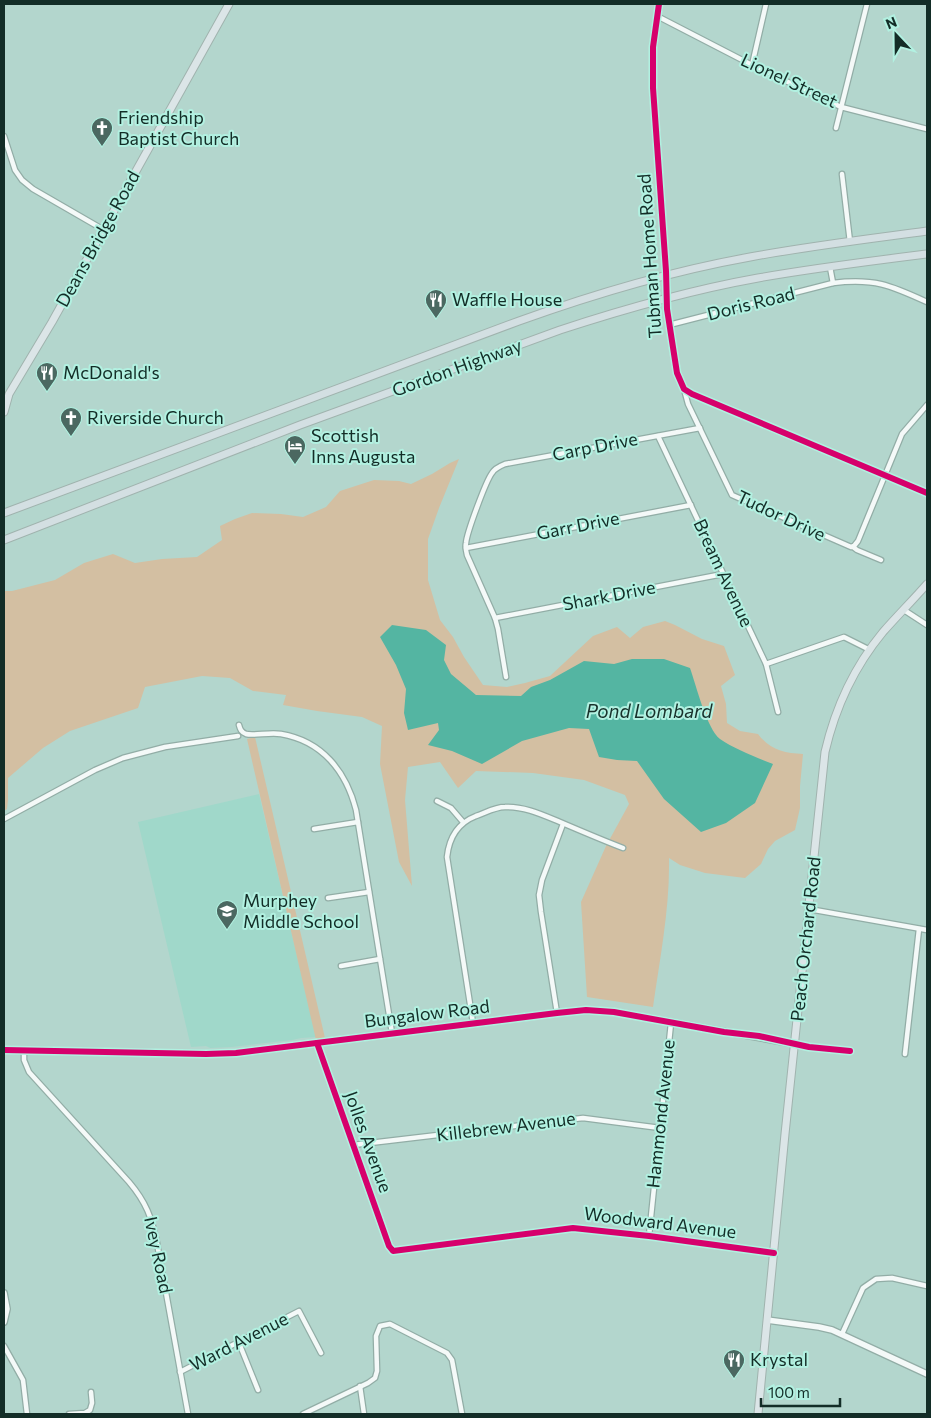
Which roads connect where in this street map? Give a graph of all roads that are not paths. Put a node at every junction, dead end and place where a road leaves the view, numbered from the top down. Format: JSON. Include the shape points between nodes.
{"nodes":[{"id":1,"x":229,"y":4,"type":"edge"},
{"id":2,"x":659,"y":4,"type":"edge"},
{"id":3,"x":766,"y":4,"type":"edge"},
{"id":4,"x":867,"y":4,"type":"edge"},
{"id":5,"x":657,"y":16,"type":"junction"},
{"id":6,"x":752,"y":65,"type":"junction"},
{"id":7,"x":841,"y":107,"type":"junction"},
{"id":8,"x":836,"y":128,"type":"dead end"},
{"id":9,"x":927,"y":129,"type":"edge"},
{"id":10,"x":4,"y":136,"type":"edge"},
{"id":11,"x":5,"y":148,"type":"edge"},
{"id":12,"x":842,"y":174,"type":"dead end"},
{"id":13,"x":104,"y":230,"type":"junction"},
{"id":14,"x":927,"y":231,"type":"edge"},
{"id":15,"x":850,"y":242,"type":"junction"},
{"id":16,"x":927,"y":254,"type":"edge"},
{"id":17,"x":830,"y":267,"type":"junction"},
{"id":18,"x":666,"y":276,"type":"junction"},
{"id":19,"x":833,"y":283,"type":"junction"},
{"id":20,"x":667,"y":299,"type":"junction"},
{"id":21,"x":927,"y":302,"type":"edge"},
{"id":22,"x":669,"y":325,"type":"junction"},
{"id":23,"x":684,"y":390,"type":"junction"},
{"id":24,"x":6,"y":397,"type":"edge"},
{"id":25,"x":927,"y":405,"type":"edge"},
{"id":26,"x":4,"y":412,"type":"edge"},
{"id":27,"x":700,"y":428,"type":"junction"},
{"id":28,"x":658,"y":436,"type":"junction"},
{"id":29,"x":884,"y":476,"type":"junction"},
{"id":30,"x":927,"y":493,"type":"edge"},
{"id":31,"x":691,"y":505,"type":"junction"},
{"id":32,"x":4,"y":513,"type":"edge"},
{"id":33,"x":4,"y":540,"type":"edge"},
{"id":34,"x":853,"y":547,"type":"junction"},
{"id":35,"x":466,"y":548,"type":"junction"},
{"id":36,"x":881,"y":560,"type":"dead end"},
{"id":37,"x":723,"y":574,"type":"junction"},
{"id":38,"x":927,"y":584,"type":"edge"},
{"id":39,"x":904,"y":610,"type":"junction"},
{"id":40,"x":495,"y":618,"type":"junction"},
{"id":41,"x":927,"y":625,"type":"edge"},
{"id":42,"x":870,"y":650,"type":"junction"},
{"id":43,"x":766,"y":664,"type":"junction"},
{"id":44,"x":506,"y":677,"type":"dead end"},
{"id":45,"x":778,"y":712,"type":"dead end"},
{"id":46,"x":239,"y":725,"type":"dead end"},
{"id":47,"x":238,"y":736,"type":"dead end"},
{"id":48,"x":437,"y":801,"type":"dead end"},
{"id":49,"x":4,"y":819,"type":"edge"},
{"id":50,"x":358,"y":822,"type":"junction"},
{"id":51,"x":464,"y":822,"type":"junction"},
{"id":52,"x":563,"y":824,"type":"junction"},
{"id":53,"x":314,"y":829,"type":"dead end"},
{"id":54,"x":624,"y":848,"type":"dead end"},
{"id":55,"x":369,"y":892,"type":"junction"},
{"id":56,"x":328,"y":898,"type":"dead end"},
{"id":57,"x":809,"y":908,"type":"junction"},
{"id":58,"x":919,"y":929,"type":"junction"},
{"id":59,"x":927,"y":930,"type":"edge"},
{"id":60,"x":380,"y":959,"type":"junction"},
{"id":61,"x":341,"y":966,"type":"dead end"},
{"id":62,"x":557,"y":1012,"type":"junction"},
{"id":63,"x":473,"y":1023,"type":"junction"},
{"id":64,"x":671,"y":1023,"type":"junction"},
{"id":65,"x":392,"y":1033,"type":"junction"},
{"id":66,"x":317,"y":1043,"type":"junction"},
{"id":67,"x":795,"y":1044,"type":"junction"},
{"id":68,"x":4,"y":1050,"type":"edge"},
{"id":69,"x":24,"y":1050,"type":"junction"},
{"id":70,"x":850,"y":1051,"type":"dead end"},
{"id":71,"x":905,"y":1054,"type":"dead end"},
{"id":72,"x":660,"y":1128,"type":"junction"},
{"id":73,"x":353,"y":1145,"type":"junction"},
{"id":74,"x":649,"y":1236,"type":"junction"},
{"id":75,"x":393,"y":1251,"type":"joint"},
{"id":76,"x":774,"y":1253,"type":"junction"},
{"id":77,"x":927,"y":1286,"type":"edge"},
{"id":78,"x":4,"y":1293,"type":"edge"},
{"id":79,"x":767,"y":1320,"type":"junction"},
{"id":80,"x":4,"y":1322,"type":"edge"},
{"id":81,"x":842,"y":1334,"type":"junction"},
{"id":82,"x":239,"y":1343,"type":"junction"},
{"id":83,"x":4,"y":1346,"type":"edge"},
{"id":84,"x":321,"y":1353,"type":"dead end"},
{"id":85,"x":180,"y":1372,"type":"junction"},
{"id":86,"x":927,"y":1374,"type":"edge"},
{"id":87,"x":360,"y":1386,"type":"junction"},
{"id":88,"x":258,"y":1390,"type":"dead end"},
{"id":89,"x":91,"y":1392,"type":"dead end"},
{"id":90,"x":27,"y":1414,"type":"edge"},
{"id":91,"x":69,"y":1414,"type":"edge"},
{"id":92,"x":188,"y":1414,"type":"edge"},
{"id":93,"x":303,"y":1414,"type":"edge"},
{"id":94,"x":364,"y":1414,"type":"edge"},
{"id":95,"x":462,"y":1414,"type":"edge"},
{"id":96,"x":758,"y":1414,"type":"edge"}],
"edges":[{"from":1,"to":13,"type":"main road","name":"Deans Bridge Road"},
{"from":2,"to":5,"type":"street","name":"Tubman Home Road"},
{"from":3,"to":6,"type":"street"},
{"from":4,"to":7,"type":"street"},
{"from":5,"to":6,"type":"street","name":"Lionel Street"},
{"from":5,"to":18,"type":"street","name":"Tubman Home Road","via":[[653,88]]},
{"from":6,"to":7,"type":"street","name":"Lionel Street"},
{"from":7,"to":8,"type":"street"},
{"from":7,"to":9,"type":"street","name":"Lionel Street"},
{"from":10,"to":11,"type":"street"},
{"from":11,"to":13,"type":"street","via":[[22,180]]},
{"from":12,"to":15,"type":"street"},
{"from":13,"to":24,"type":"main road","name":"Deans Bridge Road"},
{"from":14,"to":15,"type":"highway","name":"Gordon Highway"},
{"from":15,"to":18,"type":"highway","name":"Gordon Highway","via":[[749,257]]},
{"from":16,"to":17,"type":"highway","name":"Gordon Highway"},
{"from":17,"to":19,"type":"street"},
{"from":17,"to":20,"type":"highway","name":"Gordon Highway","via":[[757,278]]},
{"from":18,"to":20,"type":"street","name":"Tubman Home Road"},
{"from":18,"to":32,"type":"highway","name":"Gordon Highway","via":[[528,318]]},
{"from":19,"to":21,"type":"street","name":"Doris Road","via":[[880,283]]},
{"from":19,"to":22,"type":"street","name":"Doris Road"},
{"from":20,"to":22,"type":"street","name":"Tubman Home Road"},
{"from":20,"to":33,"type":"highway","name":"Gordon Highway","via":[[560,330],[300,425]]},
{"from":22,"to":23,"type":"street","name":"Tubman Home Road","via":[[677,373]]},
{"from":23,"to":27,"type":"street","name":"Tudor Drive"},
{"from":23,"to":29,"type":"street"},
{"from":24,"to":26,"type":"main road","name":"Deans Bridge Road"},
{"from":25,"to":29,"type":"street","via":[[902,434]]},
{"from":27,"to":28,"type":"street","name":"Carp Drive"},
{"from":27,"to":34,"type":"street","name":"Tudor Drive","via":[[732,495]]},
{"from":28,"to":31,"type":"street","name":"Bream Avenue"},
{"from":28,"to":35,"type":"street","name":"Carp Drive","via":[[498,467],[488,482],[468,534]]},
{"from":29,"to":30,"type":"street"},
{"from":29,"to":34,"type":"street"},
{"from":31,"to":35,"type":"street","name":"Garr Drive"},
{"from":31,"to":37,"type":"street","name":"Bream Avenue"},
{"from":34,"to":36,"type":"street","name":"Tudor Drive"},
{"from":35,"to":40,"type":"street"},
{"from":37,"to":40,"type":"street","name":"Shark Drive"},
{"from":37,"to":43,"type":"street","name":"Bream Avenue"},
{"from":38,"to":39,"type":"main road","name":"Peach Orchard Road"},
{"from":39,"to":41,"type":"street"},
{"from":39,"to":42,"type":"main road","name":"Peach Orchard Road"},
{"from":40,"to":44,"type":"street"},
{"from":42,"to":43,"type":"street","via":[[844,638]]},
{"from":42,"to":57,"type":"main road","name":"Peach Orchard Road","via":[[845,692],[825,752]]},
{"from":43,"to":45,"type":"street","name":"Bream Avenue"},
{"from":46,"to":50,"type":"street","via":[[246,734],[280,734],[302,740],[322,752],[347,782]]},
{"from":47,"to":49,"type":"street","via":[[165,747],[123,758]]},
{"from":48,"to":51,"type":"street","via":[[451,808]]},
{"from":50,"to":53,"type":"street"},
{"from":50,"to":55,"type":"street"},
{"from":51,"to":52,"type":"street","via":[[508,807],[522,808]]},
{"from":51,"to":63,"type":"street","via":[[449,843],[447,857]]},
{"from":52,"to":54,"type":"street"},
{"from":52,"to":62,"type":"street","via":[[539,895]]},
{"from":55,"to":56,"type":"street"},
{"from":55,"to":60,"type":"street"},
{"from":57,"to":58,"type":"street"},
{"from":57,"to":67,"type":"main road","name":"Peach Orchard Road"},
{"from":58,"to":59,"type":"street"},
{"from":58,"to":71,"type":"street"},
{"from":60,"to":61,"type":"street"},
{"from":60,"to":65,"type":"street"},
{"from":62,"to":63,"type":"street","name":"Bungalow Road"},
{"from":62,"to":64,"type":"street","name":"Bungalow Road","via":[[598,1010]]},
{"from":63,"to":65,"type":"street","name":"Bungalow Road"},
{"from":64,"to":67,"type":"street","name":"Bungalow Road"},
{"from":64,"to":72,"type":"street","name":"Hammond Avenue"},
{"from":65,"to":66,"type":"street","name":"Bungalow Road"},
{"from":66,"to":69,"type":"street","name":"Bungalow Road","via":[[206,1054]]},
{"from":66,"to":73,"type":"street","name":"Jolles Avenue"},
{"from":67,"to":70,"type":"street","name":"Bungalow Road"},
{"from":67,"to":76,"type":"main road","name":"Peach Orchard Road"},
{"from":68,"to":69,"type":"street","name":"Bungalow Road"},
{"from":69,"to":85,"type":"street","name":"Ivey Road","via":[[29,1072],[138,1192],[148,1209],[158,1243]]},
{"from":72,"to":73,"type":"street","name":"Killebrew Avenue","via":[[583,1118]]},
{"from":72,"to":74,"type":"street","name":"Hammond Avenue"},
{"from":73,"to":75,"type":"street","name":"Jolles Avenue"},
{"from":74,"to":75,"type":"street","name":"Woodward Avenue","via":[[573,1228]]},
{"from":74,"to":76,"type":"street","name":"Woodward Avenue"},
{"from":76,"to":79,"type":"main road","name":"Peach Orchard Road"},
{"from":77,"to":81,"type":"street","via":[[892,1278],[876,1279],[863,1288]]},
{"from":78,"to":80,"type":"street","via":[[7,1309]]},
{"from":79,"to":81,"type":"street","via":[[819,1327]]},
{"from":79,"to":96,"type":"main road","name":"Peach Orchard Road"},
{"from":81,"to":86,"type":"street"},
{"from":82,"to":84,"type":"street","name":"Ward Avenue","via":[[299,1311]]},
{"from":82,"to":85,"type":"street","name":"Ward Avenue"},
{"from":82,"to":88,"type":"street"},
{"from":83,"to":90,"type":"street","via":[[23,1380]]},
{"from":85,"to":92,"type":"street","name":"Ivey Road"},
{"from":87,"to":93,"type":"street"},
{"from":87,"to":94,"type":"street"},
{"from":87,"to":95,"type":"street","via":[[375,1378],[376,1336],[380,1326],[390,1324],[447,1353],[452,1360]]},
{"from":89,"to":91,"type":"street","via":[[90,1410]]}]}
